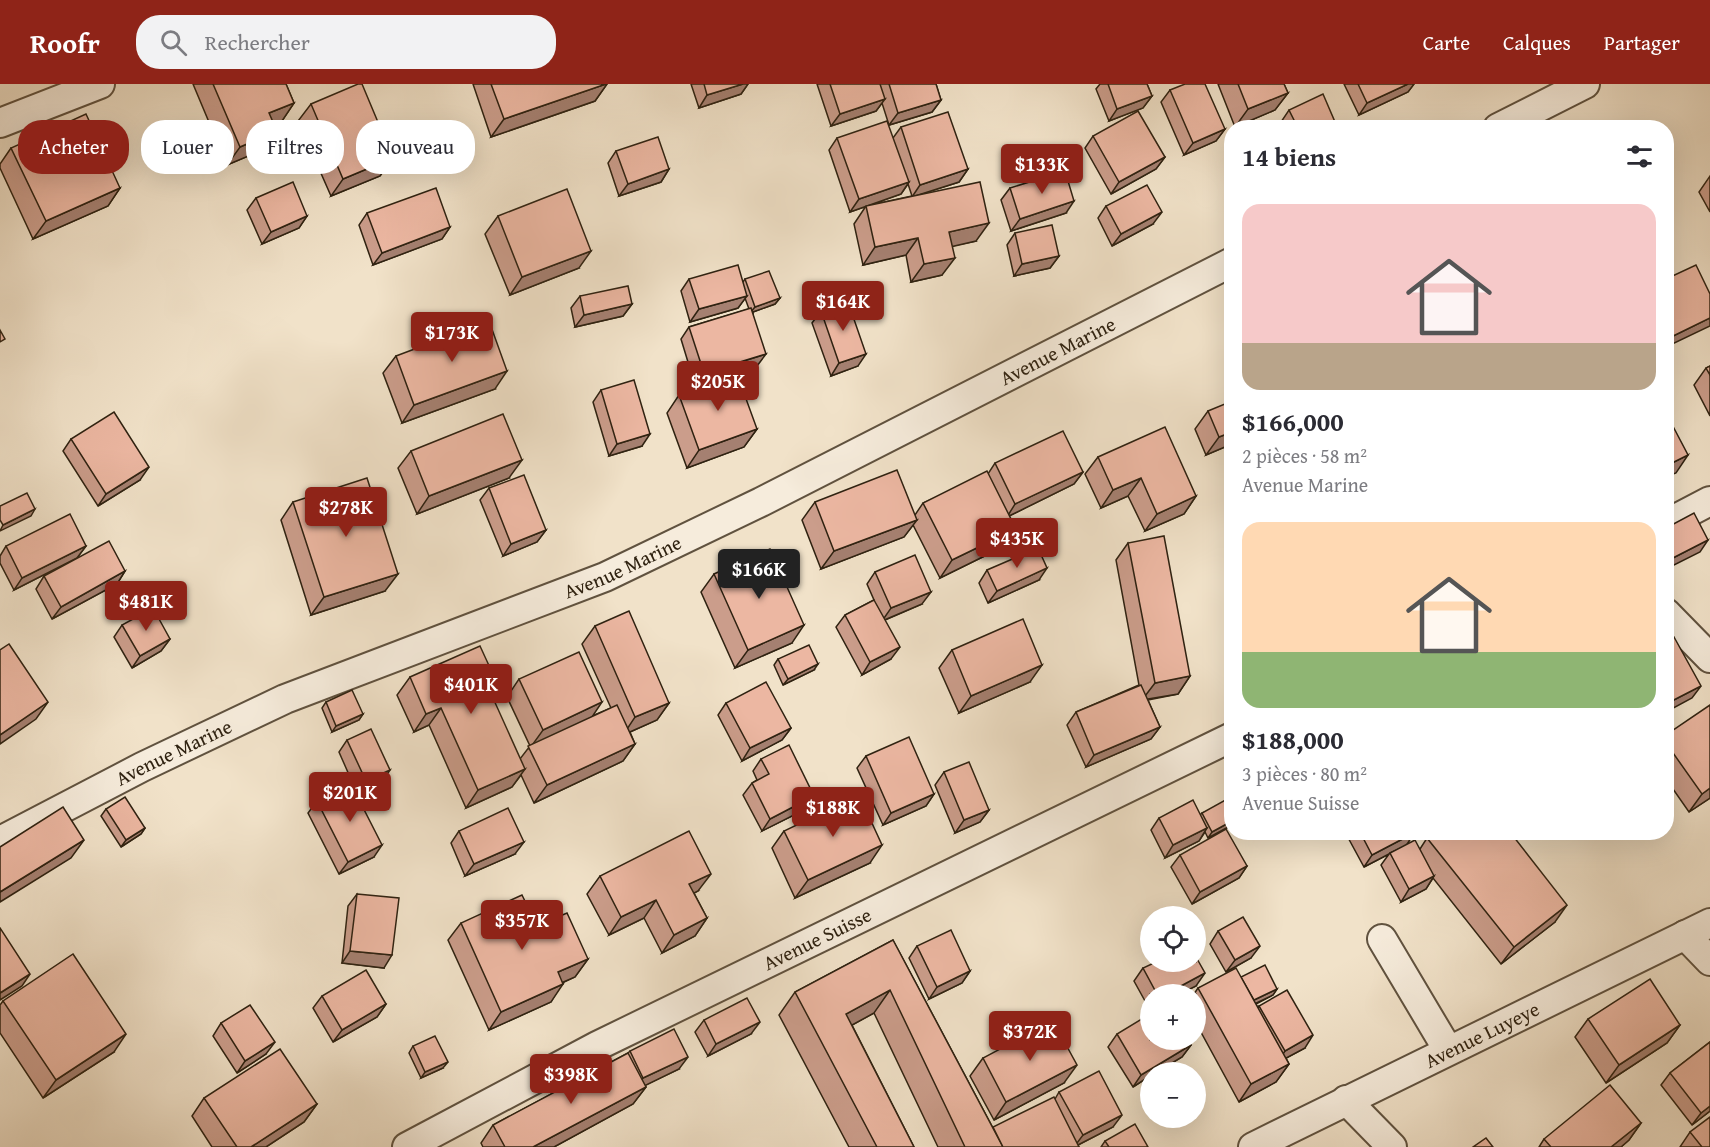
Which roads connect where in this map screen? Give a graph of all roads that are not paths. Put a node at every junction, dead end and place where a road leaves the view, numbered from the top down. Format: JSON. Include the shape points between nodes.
{"nodes":[{"id":1,"x":100,"y":84,"type":"edge"},
{"id":2,"x":1586,"y":84,"type":"edge"},
{"id":3,"x":1514,"y":120,"type":"edge"},
{"id":4,"x":0,"y":123,"type":"edge"},
{"id":5,"x":1224,"y":266,"type":"edge"},
{"id":6,"x":1710,"y":501,"type":"edge"},
{"id":7,"x":1674,"y":520,"type":"edge"},
{"id":8,"x":1674,"y":621,"type":"edge"},
{"id":9,"x":1710,"y":658,"type":"edge"},
{"id":10,"x":1224,"y":741,"type":"edge"},
{"id":11,"x":0,"y":841,"type":"edge"},
{"id":12,"x":1697,"y":929,"type":"edge"},
{"id":13,"x":1382,"y":939,"type":"dead end"},
{"id":14,"x":1710,"y":961,"type":"edge"},
{"id":15,"x":1448,"y":1050,"type":"junction"},
{"id":16,"x":1346,"y":1100,"type":"junction"},
{"id":17,"x":407,"y":1147,"type":"edge"},
{"id":18,"x":1253,"y":1147,"type":"edge"},
{"id":19,"x":1392,"y":1147,"type":"edge"}],
"edges":[{"from":1,"to":4,"type":"street"},
{"from":2,"to":3,"type":"street"},
{"from":5,"to":11,"type":"street","name":"Avenue Marine","via":[[761,502],[605,577],[285,699],[142,766]]},
{"from":6,"to":7,"type":"street"},
{"from":8,"to":9,"type":"street"},
{"from":10,"to":17,"type":"street","name":"Avenue Suisse","via":[[597,1046]]},
{"from":12,"to":14,"type":"street"},
{"from":12,"to":15,"type":"street","name":"Avenue Luyeye"},
{"from":13,"to":15,"type":"street"},
{"from":15,"to":16,"type":"street","name":"Avenue Luyeye"},
{"from":16,"to":18,"type":"street","name":"Avenue Luyeye"},
{"from":16,"to":19,"type":"street"}]}
